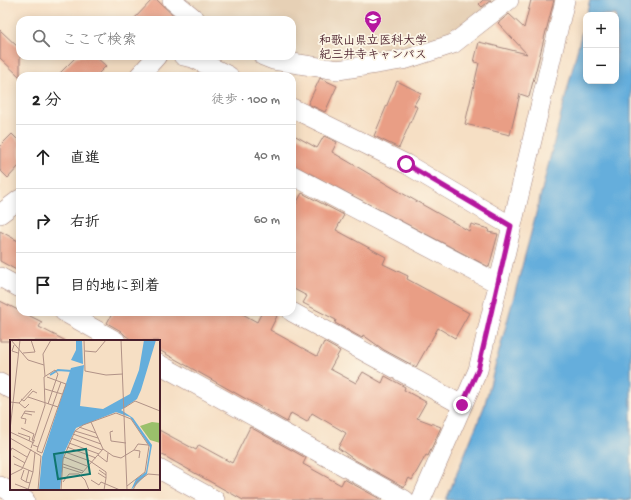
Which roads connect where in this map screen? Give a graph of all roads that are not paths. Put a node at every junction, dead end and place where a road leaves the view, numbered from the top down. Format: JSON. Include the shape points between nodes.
{"nodes":[{"id":1,"x":172,"y":0,"type":"edge"},
{"id":2,"x":509,"y":0,"type":"edge"},
{"id":3,"x":565,"y":0,"type":"edge"},
{"id":4,"x":191,"y":16,"type":"edge"},
{"id":5,"x":153,"y":60,"type":"edge"},
{"id":6,"x":197,"y":60,"type":"edge"},
{"id":7,"x":273,"y":60,"type":"edge"},
{"id":8,"x":143,"y":72,"type":"edge"},
{"id":9,"x":221,"y":72,"type":"edge"},
{"id":10,"x":296,"y":110,"type":"edge"},
{"id":11,"x":296,"y":176,"type":"edge"},
{"id":12,"x":16,"y":202,"type":"edge"},
{"id":13,"x":0,"y":214,"type":"edge"},
{"id":14,"x":511,"y":226,"type":"junction"},
{"id":15,"x":0,"y":277,"type":"edge"},
{"id":16,"x":497,"y":283,"type":"junction"},
{"id":17,"x":16,"y":286,"type":"edge"},
{"id":18,"x":296,"y":314,"type":"edge"},
{"id":19,"x":71,"y":316,"type":"edge"},
{"id":20,"x":114,"y":340,"type":"edge"},
{"id":21,"x":160,"y":365,"type":"edge"},
{"id":22,"x":0,"y":383,"type":"edge"},
{"id":23,"x":10,"y":388,"type":"edge"},
{"id":24,"x":462,"y":405,"type":"junction"},
{"id":25,"x":160,"y":471,"type":"edge"},
{"id":26,"x":0,"y":486,"type":"edge"},
{"id":27,"x":25,"y":500,"type":"edge"},
{"id":28,"x":215,"y":500,"type":"edge"},
{"id":29,"x":405,"y":500,"type":"edge"},
{"id":30,"x":421,"y":500,"type":"edge"}],
"edges":[{"from":1,"to":4,"type":"street"},
{"from":2,"to":7,"type":"street","via":[[452,44],[407,59],[338,70]]},
{"from":3,"to":14,"type":"street"},
{"from":5,"to":8,"type":"street"},
{"from":6,"to":9,"type":"street"},
{"from":10,"to":14,"type":"street","via":[[406,164]]},
{"from":11,"to":16,"type":"street"},
{"from":12,"to":13,"type":"street"},
{"from":14,"to":16,"type":"street"},
{"from":15,"to":17,"type":"street"},
{"from":16,"to":24,"type":"street","via":[[478,370]]},
{"from":18,"to":24,"type":"street"},
{"from":19,"to":20,"type":"street"},
{"from":21,"to":29,"type":"street"},
{"from":22,"to":23,"type":"street"},
{"from":24,"to":30,"type":"street"},
{"from":25,"to":28,"type":"street"},
{"from":26,"to":27,"type":"street"}]}
